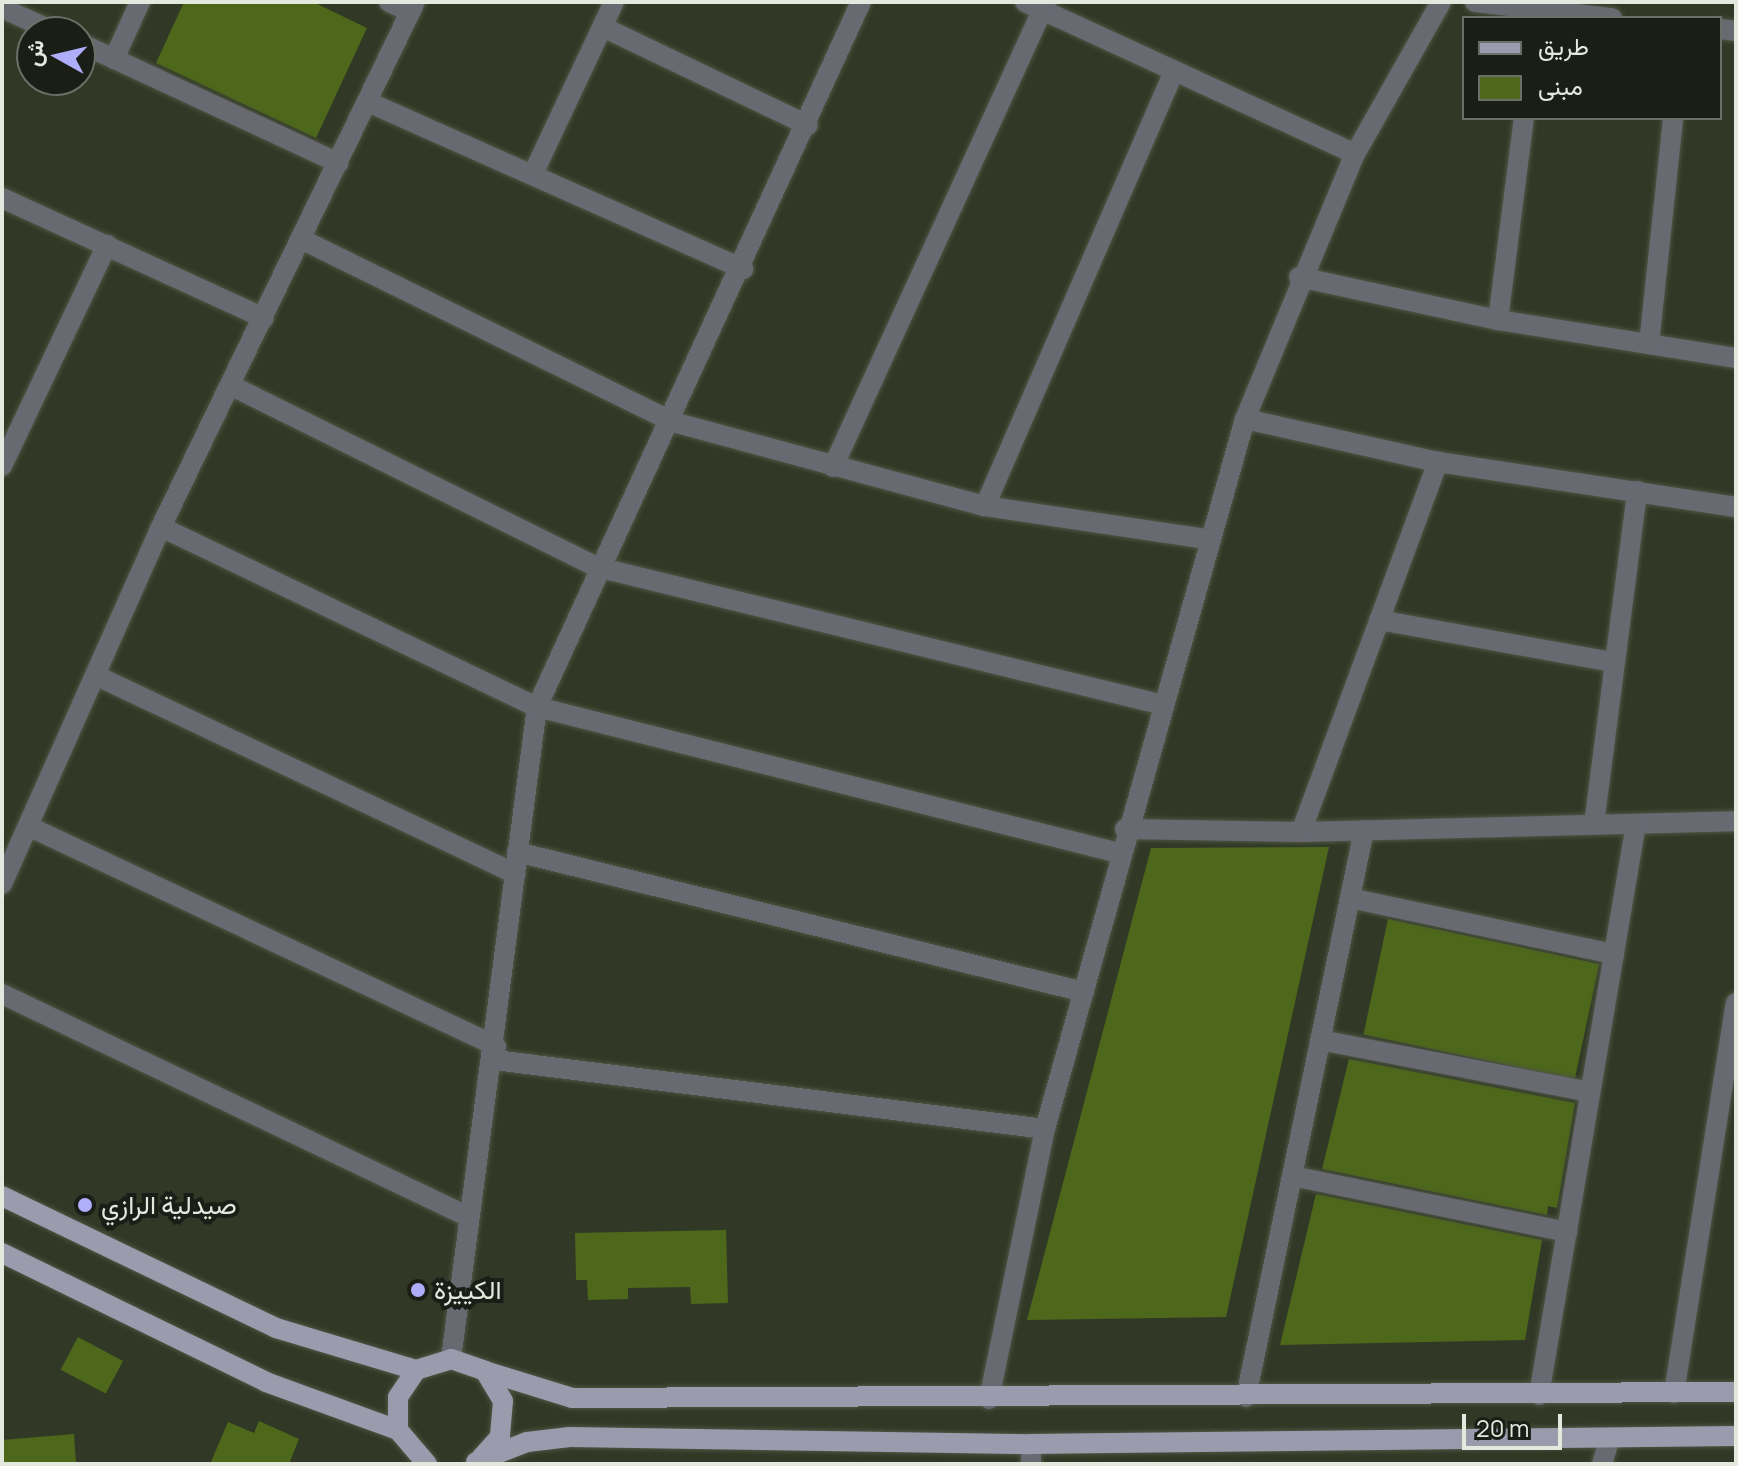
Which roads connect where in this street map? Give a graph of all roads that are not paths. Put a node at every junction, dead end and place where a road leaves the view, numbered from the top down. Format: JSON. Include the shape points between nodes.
{"nodes":[{"id":1,"x":140,"y":2,"type":"edge"},
{"id":2,"x":389,"y":2,"type":"edge"},
{"id":3,"x":614,"y":2,"type":"edge"},
{"id":4,"x":861,"y":2,"type":"edge"},
{"id":5,"x":1441,"y":2,"type":"edge"},
{"id":6,"x":1452,"y":2,"type":"edge"},
{"id":7,"x":1475,"y":2,"type":"edge"},
{"id":8,"x":1038,"y":5,"type":"edge"},
{"id":9,"x":412,"y":7,"type":"edge"},
{"id":10,"x":1537,"y":14,"type":"edge"},
{"id":11,"x":1574,"y":16,"type":"edge"},
{"id":12,"x":603,"y":27,"type":"junction"},
{"id":13,"x":96,"y":51,"type":"edge"},
{"id":14,"x":114,"y":59,"type":"junction"},
{"id":15,"x":1174,"y":72,"type":"junction"},
{"id":16,"x":368,"y":102,"type":"junction"},
{"id":17,"x":1524,"y":120,"type":"edge"},
{"id":18,"x":1673,"y":120,"type":"edge"},
{"id":19,"x":808,"y":125,"type":"junction"},
{"id":20,"x":1355,"y":154,"type":"junction"},
{"id":21,"x":339,"y":163,"type":"junction"},
{"id":22,"x":533,"y":174,"type":"junction"},
{"id":23,"x":2,"y":198,"type":"edge"},
{"id":24,"x":305,"y":241,"type":"junction"},
{"id":25,"x":107,"y":245,"type":"junction"},
{"id":26,"x":743,"y":269,"type":"junction"},
{"id":27,"x":1299,"y":277,"type":"junction"},
{"id":28,"x":264,"y":318,"type":"junction"},
{"id":29,"x":1498,"y":320,"type":"junction"},
{"id":30,"x":1649,"y":344,"type":"junction"},
{"id":31,"x":1736,"y":358,"type":"edge"},
{"id":32,"x":230,"y":385,"type":"junction"},
{"id":33,"x":1245,"y":419,"type":"junction"},
{"id":34,"x":673,"y":422,"type":"junction"},
{"id":35,"x":1438,"y":462,"type":"junction"},
{"id":36,"x":2,"y":466,"type":"edge"},
{"id":37,"x":833,"y":467,"type":"junction"},
{"id":38,"x":1637,"y":491,"type":"junction"},
{"id":39,"x":985,"y":506,"type":"junction"},
{"id":40,"x":1736,"y":507,"type":"edge"},
{"id":41,"x":161,"y":527,"type":"junction"},
{"id":42,"x":1206,"y":539,"type":"junction"},
{"id":43,"x":597,"y":567,"type":"junction"},
{"id":44,"x":1379,"y":620,"type":"junction"},
{"id":45,"x":1612,"y":662,"type":"junction"},
{"id":46,"x":97,"y":676,"type":"junction"},
{"id":47,"x":1163,"y":705,"type":"junction"},
{"id":48,"x":537,"y":707,"type":"junction"},
{"id":49,"x":1736,"y":821,"type":"edge"},
{"id":50,"x":1594,"y":824,"type":"junction"},
{"id":51,"x":1636,"y":824,"type":"junction"},
{"id":52,"x":30,"y":827,"type":"junction"},
{"id":53,"x":1125,"y":829,"type":"junction"},
{"id":54,"x":1364,"y":830,"type":"junction"},
{"id":55,"x":1301,"y":832,"type":"junction"},
{"id":56,"x":517,"y":852,"type":"junction"},
{"id":57,"x":1119,"y":853,"type":"junction"},
{"id":58,"x":515,"y":874,"type":"junction"},
{"id":59,"x":2,"y":884,"type":"edge"},
{"id":60,"x":1350,"y":898,"type":"junction"},
{"id":61,"x":1614,"y":954,"type":"junction"},
{"id":62,"x":1084,"y":992,"type":"junction"},
{"id":63,"x":2,"y":994,"type":"edge"},
{"id":64,"x":1736,"y":1003,"type":"edge"},
{"id":65,"x":1320,"y":1040,"type":"junction"},
{"id":66,"x":496,"y":1053,"type":"junction"},
{"id":67,"x":1590,"y":1092,"type":"junction"},
{"id":68,"x":1045,"y":1129,"type":"junction"},
{"id":69,"x":1292,"y":1176,"type":"junction"},
{"id":70,"x":2,"y":1196,"type":"edge"},
{"id":71,"x":469,"y":1217,"type":"junction"},
{"id":72,"x":1567,"y":1232,"type":"junction"},
{"id":73,"x":2,"y":1253,"type":"edge"},
{"id":74,"x":451,"y":1359,"type":"junction"},
{"id":75,"x":416,"y":1370,"type":"junction"},
{"id":76,"x":485,"y":1371,"type":"junction"},
{"id":77,"x":1736,"y":1392,"type":"edge"},
{"id":78,"x":1674,"y":1393,"type":"junction"},
{"id":79,"x":1539,"y":1395,"type":"junction"},
{"id":80,"x":1246,"y":1397,"type":"junction"},
{"id":81,"x":989,"y":1399,"type":"junction"},
{"id":82,"x":398,"y":1430,"type":"junction"},
{"id":83,"x":1736,"y":1436,"type":"edge"},
{"id":84,"x":1610,"y":1438,"type":"junction"},
{"id":85,"x":1031,"y":1454,"type":"edge"},
{"id":86,"x":474,"y":1463,"type":"edge"},
{"id":87,"x":427,"y":1464,"type":"edge"},
{"id":88,"x":1602,"y":1464,"type":"edge"}],
"edges":[{"from":1,"to":14,"type":"street"},
{"from":2,"to":9,"type":"street"},
{"from":3,"to":12,"type":"street"},
{"from":4,"to":19,"type":"street"},
{"from":5,"to":6,"type":"street"},
{"from":5,"to":20,"type":"street"},
{"from":7,"to":10,"type":"street"},
{"from":8,"to":15,"type":"street"},
{"from":8,"to":37,"type":"street"},
{"from":9,"to":16,"type":"street"},
{"from":10,"to":11,"type":"street"},
{"from":12,"to":19,"type":"street"},
{"from":12,"to":22,"type":"street"},
{"from":13,"to":14,"type":"street"},
{"from":14,"to":21,"type":"street"},
{"from":15,"to":20,"type":"street"},
{"from":15,"to":39,"type":"street"},
{"from":16,"to":21,"type":"street"},
{"from":16,"to":22,"type":"street"},
{"from":17,"to":29,"type":"street"},
{"from":18,"to":30,"type":"street"},
{"from":19,"to":26,"type":"street"},
{"from":20,"to":27,"type":"street"},
{"from":21,"to":24,"type":"street"},
{"from":22,"to":26,"type":"street"},
{"from":23,"to":25,"type":"street"},
{"from":24,"to":28,"type":"street"},
{"from":24,"to":34,"type":"street"},
{"from":25,"to":28,"type":"street"},
{"from":25,"to":36,"type":"street"},
{"from":26,"to":34,"type":"street"},
{"from":27,"to":29,"type":"street"},
{"from":27,"to":33,"type":"street"},
{"from":28,"to":32,"type":"street"},
{"from":29,"to":30,"type":"street"},
{"from":30,"to":31,"type":"street"},
{"from":32,"to":41,"type":"street"},
{"from":32,"to":43,"type":"street"},
{"from":33,"to":35,"type":"street"},
{"from":33,"to":42,"type":"street"},
{"from":34,"to":37,"type":"street"},
{"from":34,"to":43,"type":"street"},
{"from":35,"to":38,"type":"street"},
{"from":35,"to":44,"type":"street"},
{"from":37,"to":39,"type":"street"},
{"from":38,"to":40,"type":"street"},
{"from":38,"to":45,"type":"street"},
{"from":39,"to":42,"type":"street"},
{"from":41,"to":46,"type":"street"},
{"from":41,"to":48,"type":"street"},
{"from":42,"to":47,"type":"street"},
{"from":43,"to":47,"type":"street"},
{"from":43,"to":48,"type":"street"},
{"from":44,"to":45,"type":"street"},
{"from":44,"to":55,"type":"street"},
{"from":45,"to":50,"type":"street"},
{"from":46,"to":52,"type":"street"},
{"from":46,"to":58,"type":"street"},
{"from":47,"to":53,"type":"street"},
{"from":48,"to":56,"type":"street"},
{"from":48,"to":57,"type":"street"},
{"from":49,"to":51,"type":"street"},
{"from":50,"to":51,"type":"street"},
{"from":50,"to":54,"type":"street"},
{"from":51,"to":61,"type":"street"},
{"from":52,"to":59,"type":"street"},
{"from":52,"to":66,"type":"street"},
{"from":53,"to":55,"type":"street"},
{"from":53,"to":57,"type":"street"},
{"from":54,"to":55,"type":"street"},
{"from":54,"to":60,"type":"street"},
{"from":56,"to":58,"type":"street"},
{"from":56,"to":62,"type":"street"},
{"from":57,"to":62,"type":"street"},
{"from":58,"to":66,"type":"street"},
{"from":60,"to":61,"type":"street"},
{"from":60,"to":65,"type":"street"},
{"from":61,"to":67,"type":"street"},
{"from":62,"to":68,"type":"street"},
{"from":63,"to":71,"type":"street"},
{"from":64,"to":78,"type":"street"},
{"from":65,"to":67,"type":"street"},
{"from":65,"to":69,"type":"street"},
{"from":66,"to":68,"type":"street"},
{"from":66,"to":71,"type":"street"},
{"from":67,"to":72,"type":"street"},
{"from":68,"to":81,"type":"street"},
{"from":69,"to":72,"type":"street"},
{"from":69,"to":80,"type":"street"},
{"from":70,"to":75,"type":"main road","via":[[276,1328]]},
{"from":71,"to":74,"type":"street"},
{"from":72,"to":79,"type":"street"},
{"from":73,"to":82,"type":"main road","via":[[266,1382]]},
{"from":74,"to":75,"type":"main road"},
{"from":74,"to":76,"type":"main road"},
{"from":75,"to":82,"type":"main road","via":[[398,1397]]},
{"from":76,"to":81,"type":"main road","via":[[572,1398]]},
{"from":76,"to":86,"type":"main road","via":[[497,1385],[505,1419],[500,1437]]},
{"from":77,"to":78,"type":"main road"},
{"from":78,"to":79,"type":"main road"},
{"from":79,"to":80,"type":"main road"},
{"from":80,"to":81,"type":"main road"},
{"from":82,"to":87,"type":"main road"},
{"from":83,"to":84,"type":"main road"},
{"from":84,"to":85,"type":"main road"},
{"from":84,"to":88,"type":"street"},
{"from":85,"to":86,"type":"main road","via":[[570,1437],[527,1442]]}]}
